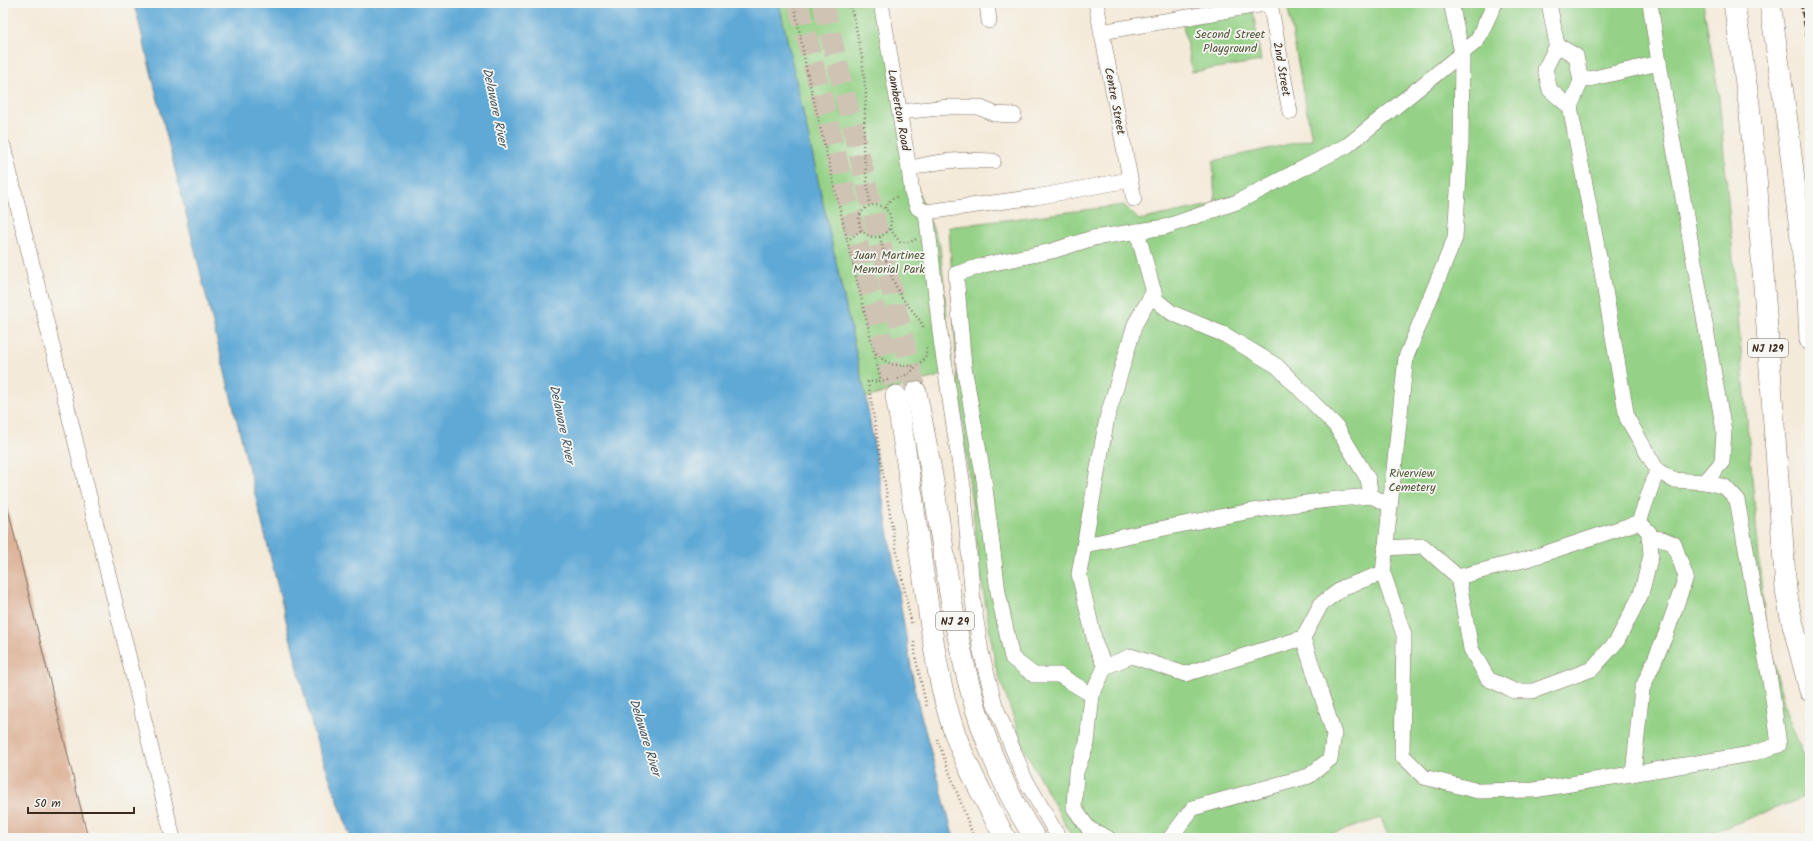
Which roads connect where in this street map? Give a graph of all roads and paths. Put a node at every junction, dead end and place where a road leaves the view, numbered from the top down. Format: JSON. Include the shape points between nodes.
{"nodes":[{"id":1,"x":794,"y":3,"type":"edge"},
{"id":2,"x":849,"y":3,"type":"edge"},
{"id":3,"x":881,"y":3,"type":"edge"},
{"id":4,"x":986,"y":3,"type":"edge"},
{"id":5,"x":1096,"y":3,"type":"edge"},
{"id":6,"x":1270,"y":3,"type":"edge"},
{"id":7,"x":1451,"y":3,"type":"edge"},
{"id":8,"x":1495,"y":3,"type":"edge"},
{"id":9,"x":1549,"y":3,"type":"edge"},
{"id":10,"x":1650,"y":3,"type":"edge"},
{"id":11,"x":1734,"y":3,"type":"edge"},
{"id":12,"x":1770,"y":3,"type":"edge"},
{"id":13,"x":989,"y":21,"type":"dead end"},
{"id":14,"x":1101,"y":32,"type":"junction"},
{"id":15,"x":1557,"y":45,"type":"junction"},
{"id":16,"x":1462,"y":53,"type":"junction"},
{"id":17,"x":1658,"y":63,"type":"junction"},
{"id":18,"x":1581,"y":81,"type":"junction"},
{"id":19,"x":1570,"y":107,"type":"junction"},
{"id":20,"x":900,"y":112,"type":"junction"},
{"id":21,"x":1290,"y":112,"type":"dead end"},
{"id":22,"x":1014,"y":115,"type":"dead end"},
{"id":23,"x":3,"y":146,"type":"edge"},
{"id":24,"x":993,"y":162,"type":"dead end"},
{"id":25,"x":910,"y":169,"type":"junction"},
{"id":26,"x":1129,"y":180,"type":"junction"},
{"id":27,"x":903,"y":195,"type":"dead end"},
{"id":28,"x":1134,"y":200,"type":"dead end"},
{"id":29,"x":870,"y":205,"type":"junction"},
{"id":30,"x":885,"y":208,"type":"junction"},
{"id":31,"x":926,"y":216,"type":"junction"},
{"id":32,"x":890,"y":228,"type":"junction"},
{"id":33,"x":861,"y":230,"type":"junction"},
{"id":34,"x":1137,"y":231,"type":"junction"},
{"id":35,"x":880,"y":237,"type":"junction"},
{"id":36,"x":847,"y":241,"type":"junction"},
{"id":37,"x":1154,"y":291,"type":"junction"},
{"id":38,"x":1809,"y":304,"type":"edge"},
{"id":39,"x":925,"y":330,"type":"dead end"},
{"id":40,"x":1810,"y":340,"type":"edge"},
{"id":41,"x":927,"y":345,"type":"dead end"},
{"id":42,"x":875,"y":351,"type":"junction"},
{"id":43,"x":915,"y":366,"type":"junction"},
{"id":44,"x":881,"y":381,"type":"junction"},
{"id":45,"x":916,"y":392,"type":"tunnel mouth"},
{"id":46,"x":896,"y":396,"type":"tunnel mouth"},
{"id":47,"x":1658,"y":470,"type":"junction"},
{"id":48,"x":1705,"y":482,"type":"junction"},
{"id":49,"x":1371,"y":496,"type":"junction"},
{"id":50,"x":1390,"y":505,"type":"junction"},
{"id":51,"x":1639,"y":522,"type":"junction"},
{"id":52,"x":1649,"y":538,"type":"junction"},
{"id":53,"x":1085,"y":546,"type":"junction"},
{"id":54,"x":1385,"y":548,"type":"junction"},
{"id":55,"x":1383,"y":573,"type":"junction"},
{"id":56,"x":1458,"y":577,"type":"junction"},
{"id":57,"x":913,"y":631,"type":"dead end"},
{"id":58,"x":1303,"y":638,"type":"junction"},
{"id":59,"x":1104,"y":667,"type":"junction"},
{"id":60,"x":1810,"y":691,"type":"edge"},
{"id":61,"x":1092,"y":695,"type":"junction"},
{"id":62,"x":1633,"y":774,"type":"junction"},
{"id":63,"x":173,"y":838,"type":"edge"},
{"id":64,"x":1005,"y":838,"type":"edge"},
{"id":65,"x":1034,"y":838,"type":"edge"},
{"id":66,"x":1059,"y":838,"type":"edge"},
{"id":67,"x":1108,"y":838,"type":"edge"},
{"id":68,"x":1170,"y":838,"type":"edge"}],
"edges":[{"from":1,"to":36,"type":"path","via":[[807,72]]},
{"from":2,"to":29,"type":"path","via":[[862,58],[866,94],[863,149]]},
{"from":3,"to":20,"type":"street","name":"Lamberton Road"},
{"from":4,"to":13,"type":"street"},
{"from":5,"to":14,"type":"street","name":"Centre Street"},
{"from":6,"to":14,"type":"street"},
{"from":6,"to":21,"type":"street","name":"2nd Street"},
{"from":7,"to":16,"type":"street"},
{"from":8,"to":16,"type":"street","via":[[1477,41]]},
{"from":9,"to":15,"type":"street"},
{"from":10,"to":17,"type":"street"},
{"from":11,"to":60,"type":"highway","number":"NJ 129","via":[[1749,104],[1755,169],[1786,590]]},
{"from":12,"to":38,"type":"highway"},
{"from":14,"to":26,"type":"street","name":"Centre Street"},
{"from":15,"to":18,"type":"street","via":[[1576,56]]},
{"from":15,"to":19,"type":"street","via":[[1545,69],[1550,90]]},
{"from":16,"to":34,"type":"street","via":[[1348,145],[1237,202],[1165,227]]},
{"from":16,"to":50,"type":"street","via":[[1461,144],[1455,238],[1406,357]]},
{"from":17,"to":18,"type":"street"},
{"from":17,"to":48,"type":"street","via":[[1724,431],[1722,462]]},
{"from":18,"to":19,"type":"street"},
{"from":19,"to":47,"type":"street","via":[[1627,418]]},
{"from":20,"to":22,"type":"street","via":[[978,107],[995,114]]},
{"from":20,"to":25,"type":"street","name":"Lamberton Road"},
{"from":23,"to":63,"type":"street"},
{"from":24,"to":25,"type":"street","via":[[956,159]]},
{"from":25,"to":31,"type":"street","name":"Lamberton Road","via":[[912,193],[918,208]]},
{"from":26,"to":28,"type":"street","name":"Centre Street"},
{"from":26,"to":31,"type":"street"},
{"from":27,"to":30,"type":"path","via":[[891,199]]},
{"from":29,"to":30,"type":"path"},
{"from":29,"to":33,"type":"path","via":[[859,215]]},
{"from":30,"to":32,"type":"path","via":[[891,218]]},
{"from":31,"to":32,"type":"path","via":[[924,233],[910,242],[900,242]]},
{"from":31,"to":66,"type":"street","via":[[941,340],[963,478],[973,600],[981,652],[995,705],[1024,777]]},
{"from":32,"to":35,"type":"path"},
{"from":33,"to":35,"type":"path","via":[[869,237]]},
{"from":33,"to":36,"type":"path"},
{"from":34,"to":37,"type":"street"},
{"from":34,"to":61,"type":"street","via":[[1093,238],[1052,251],[984,265],[956,274],[964,367],[984,480],[998,592],[1012,658],[1034,675],[1059,675]]},
{"from":35,"to":39,"type":"path","via":[[892,282],[922,321]]},
{"from":36,"to":42,"type":"path"},
{"from":37,"to":49,"type":"street","via":[[1156,300],[1172,313],[1225,335],[1277,366],[1336,426],[1368,479]]},
{"from":37,"to":53,"type":"street","via":[[1135,324],[1107,418]]},
{"from":38,"to":40,"type":"highway"},
{"from":41,"to":43,"type":"path","via":[[925,358]]},
{"from":42,"to":43,"type":"path","via":[[886,363]]},
{"from":42,"to":44,"type":"path"},
{"from":43,"to":44,"type":"path","via":[[898,379]]},
{"from":44,"to":57,"type":"path","via":[[868,382],[894,538]]},
{"from":45,"to":65,"type":"highway","number":"NJ 29","via":[[933,482],[946,573],[972,698],[996,767]]},
{"from":46,"to":64,"type":"highway","number":"NJ 29","via":[[936,661],[946,703],[967,765]]},
{"from":47,"to":48,"type":"street","via":[[1673,480]]},
{"from":47,"to":51,"type":"street"},
{"from":48,"to":62,"type":"street","via":[[1725,487],[1737,500],[1772,692],[1779,745],[1751,754]]},
{"from":49,"to":50,"type":"street"},
{"from":49,"to":53,"type":"street","via":[[1321,500],[1176,526]]},
{"from":50,"to":54,"type":"street"},
{"from":51,"to":52,"type":"street","via":[[1649,532]]},
{"from":51,"to":56,"type":"street","via":[[1531,558]]},
{"from":52,"to":56,"type":"street","via":[[1651,555],[1641,594],[1617,641],[1592,669],[1532,691],[1516,691],[1488,679],[1471,649]]},
{"from":52,"to":62,"type":"street","via":[[1662,539],[1674,544],[1686,577],[1666,634],[1642,689]]},
{"from":53,"to":59,"type":"street","via":[[1079,574],[1096,646]]},
{"from":54,"to":55,"type":"street"},
{"from":54,"to":56,"type":"street","via":[[1423,546]]},
{"from":55,"to":58,"type":"street","via":[[1344,587],[1321,604]]},
{"from":55,"to":62,"type":"street","via":[[1404,635],[1402,755],[1424,777],[1478,791],[1506,791],[1534,790]]},
{"from":58,"to":59,"type":"street","via":[[1184,674],[1132,656]]},
{"from":58,"to":68,"type":"street","via":[[1334,734],[1330,759],[1308,776],[1193,808]]},
{"from":59,"to":61,"type":"street"},
{"from":61,"to":67,"type":"street","via":[[1087,743],[1076,772],[1074,808],[1089,829]]}]}
